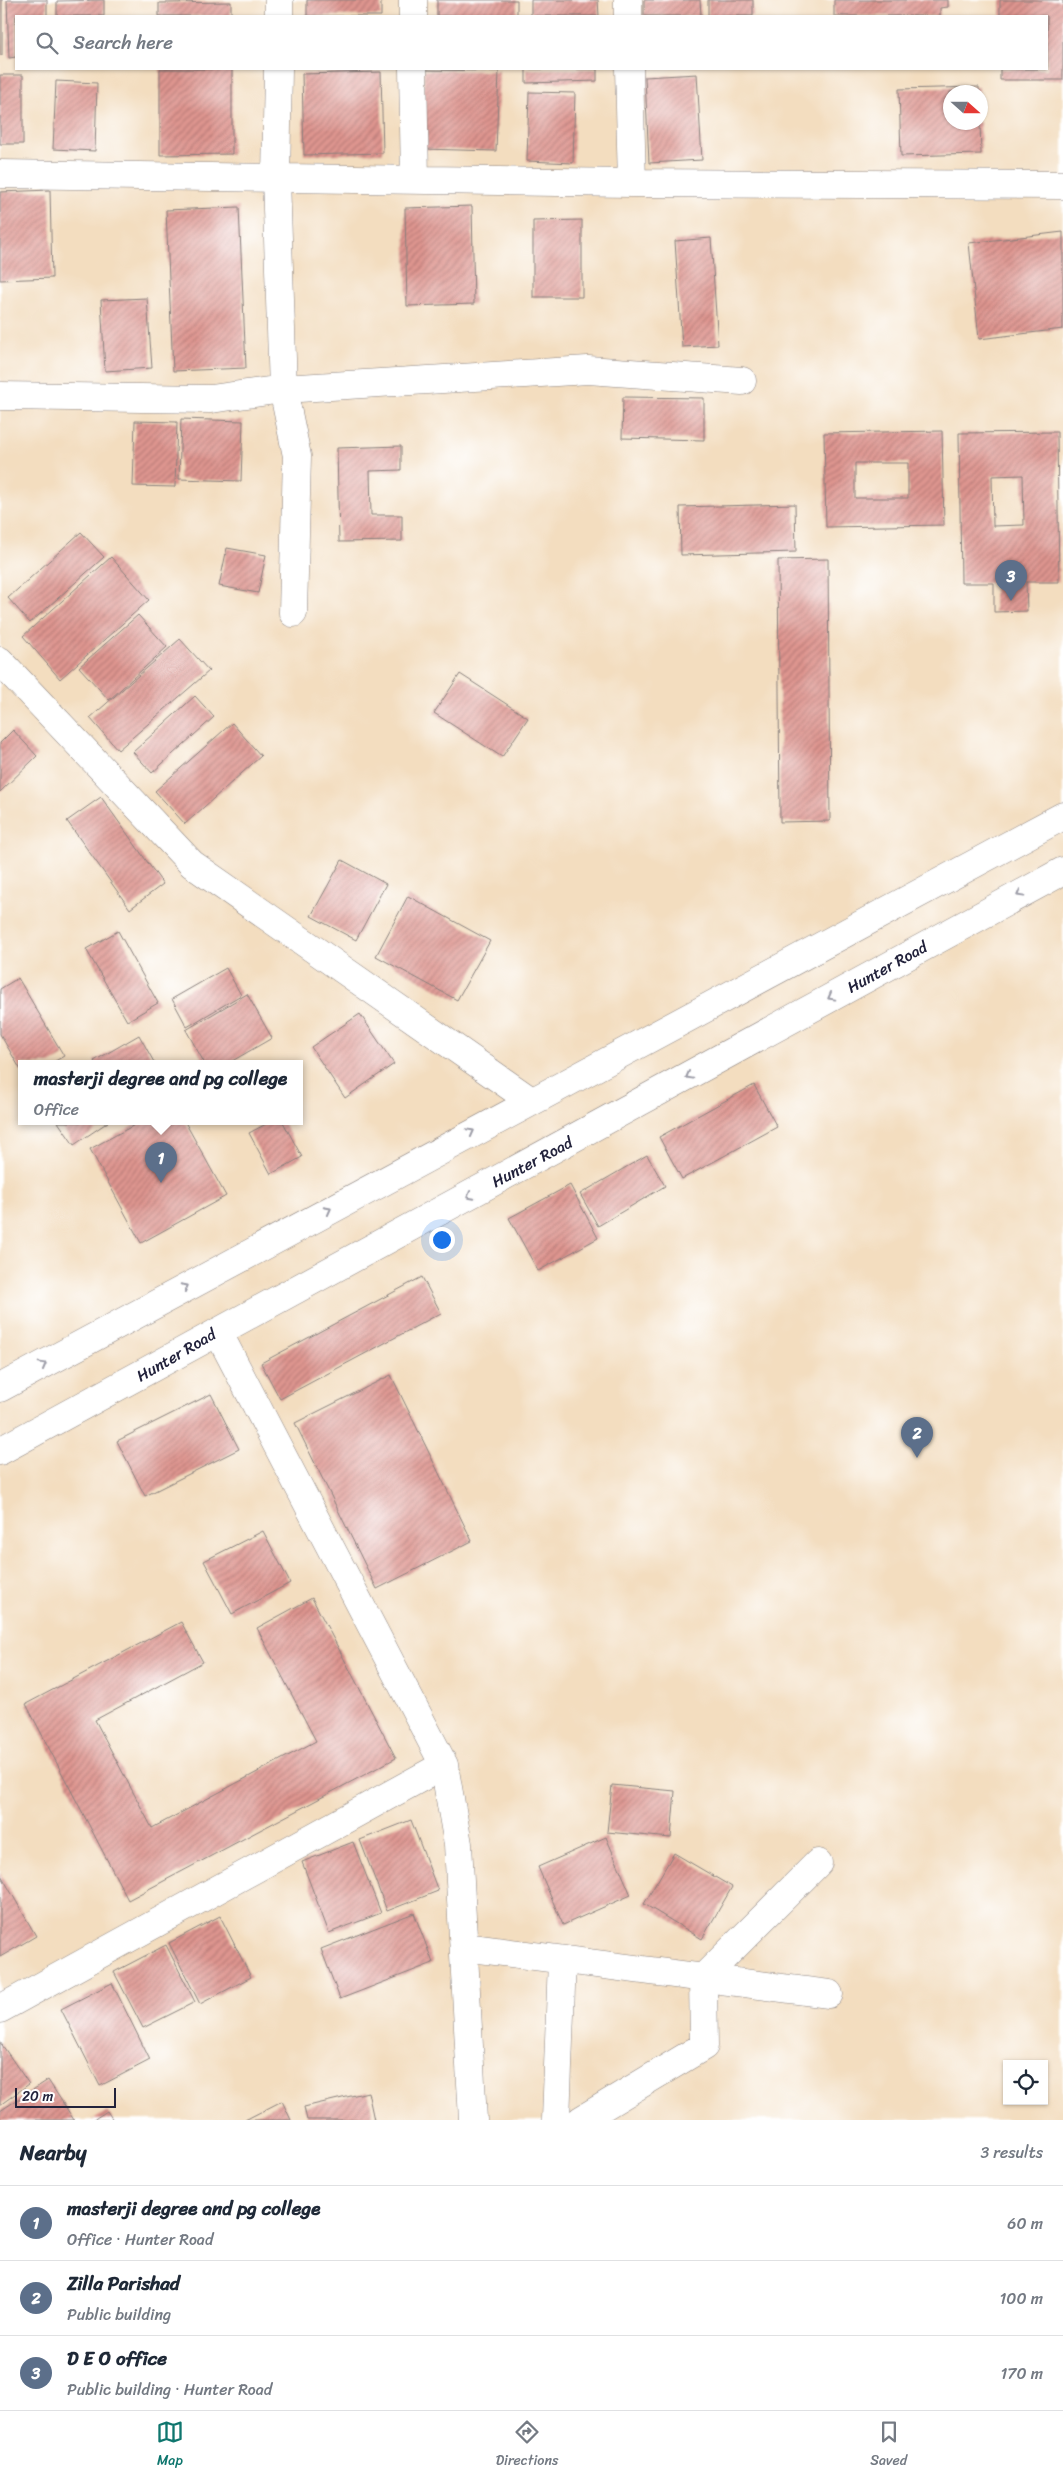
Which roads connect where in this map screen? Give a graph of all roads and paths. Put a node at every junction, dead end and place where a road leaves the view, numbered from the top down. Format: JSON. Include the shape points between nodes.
{"nodes":[{"id":1,"x":279,"y":0,"type":"edge"},
{"id":2,"x":412,"y":0,"type":"edge"},
{"id":3,"x":628,"y":0,"type":"edge"},
{"id":4,"x":279,"y":15,"type":"edge"},
{"id":5,"x":413,"y":15,"type":"edge"},
{"id":6,"x":628,"y":15,"type":"edge"},
{"id":7,"x":278,"y":70,"type":"edge"},
{"id":8,"x":413,"y":70,"type":"edge"},
{"id":9,"x":629,"y":70,"type":"edge"},
{"id":10,"x":0,"y":174,"type":"edge"},
{"id":11,"x":276,"y":179,"type":"junction"},
{"id":12,"x":415,"y":180,"type":"junction"},
{"id":13,"x":632,"y":183,"type":"junction"},
{"id":14,"x":1063,"y":185,"type":"edge"},
{"id":15,"x":742,"y":382,"type":"dead end"},
{"id":16,"x":283,"y":389,"type":"junction"},
{"id":17,"x":0,"y":396,"type":"edge"},
{"id":18,"x":293,"y":613,"type":"dead end"},
{"id":19,"x":0,"y":661,"type":"edge"},
{"id":20,"x":1063,"y":816,"type":"edge"},
{"id":21,"x":1063,"y":871,"type":"edge"},
{"id":22,"x":530,"y":1101,"type":"junction"},
{"id":23,"x":218,"y":1332,"type":"junction"},
{"id":24,"x":0,"y":1388,"type":"edge"},
{"id":25,"x":0,"y":1451,"type":"edge"},
{"id":26,"x":444,"y":1765,"type":"junction"},
{"id":27,"x":818,"y":1863,"type":"dead end"},
{"id":28,"x":464,"y":1947,"type":"junction"},
{"id":29,"x":562,"y":1960,"type":"junction"},
{"id":30,"x":703,"y":1978,"type":"junction"},
{"id":31,"x":829,"y":1994,"type":"dead end"},
{"id":32,"x":0,"y":2009,"type":"edge"},
{"id":33,"x":473,"y":2120,"type":"edge"},
{"id":34,"x":556,"y":2120,"type":"edge"},
{"id":35,"x":581,"y":2120,"type":"edge"}],
"edges":[{"from":1,"to":4,"type":"street"},
{"from":2,"to":5,"type":"street"},
{"from":3,"to":6,"type":"street"},
{"from":7,"to":11,"type":"street"},
{"from":8,"to":12,"type":"street"},
{"from":9,"to":13,"type":"street"},
{"from":10,"to":11,"type":"street"},
{"from":11,"to":12,"type":"street"},
{"from":11,"to":16,"type":"street"},
{"from":12,"to":13,"type":"street"},
{"from":13,"to":14,"type":"street"},
{"from":15,"to":16,"type":"street","via":[[588,370]]},
{"from":16,"to":17,"type":"street","via":[[211,399]]},
{"from":16,"to":18,"type":"street","via":[[297,456]]},
{"from":19,"to":22,"type":"street","via":[[192,864]]},
{"from":20,"to":22,"type":"street"},
{"from":21,"to":23,"type":"street","name":"Hunter Road","one_way":true},
{"from":24,"to":22,"type":"street","one_way":true},
{"from":23,"to":25,"type":"street","name":"Hunter Road"},
{"from":23,"to":26,"type":"street"},
{"from":26,"to":28,"type":"street","via":[[458,1844]]},
{"from":26,"to":32,"type":"street"},
{"from":27,"to":30,"type":"street"},
{"from":28,"to":29,"type":"street"},
{"from":28,"to":33,"type":"street"},
{"from":29,"to":30,"type":"street"},
{"from":29,"to":34,"type":"street"},
{"from":30,"to":31,"type":"street"},
{"from":30,"to":35,"type":"street","via":[[704,2046]]}]}
